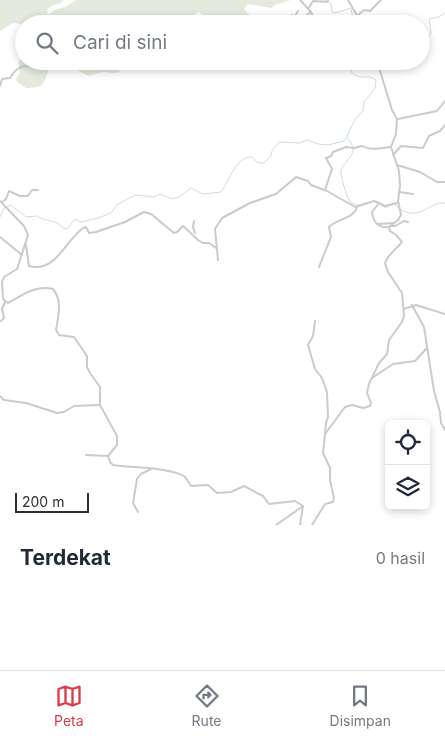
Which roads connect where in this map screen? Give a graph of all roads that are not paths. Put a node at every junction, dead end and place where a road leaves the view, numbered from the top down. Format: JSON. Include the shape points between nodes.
{"nodes":[{"id":1,"x":300,"y":0,"type":"edge"},
{"id":2,"x":348,"y":0,"type":"edge"},
{"id":3,"x":381,"y":0,"type":"edge"},
{"id":4,"x":328,"y":1,"type":"edge"},
{"id":5,"x":308,"y":9,"type":"junction"},
{"id":6,"x":298,"y":11,"type":"dead end"},
{"id":7,"x":310,"y":12,"type":"junction"},
{"id":8,"x":296,"y":15,"type":"edge"},
{"id":9,"x":306,"y":15,"type":"edge"},
{"id":10,"x":312,"y":15,"type":"edge"},
{"id":11,"x":356,"y":15,"type":"edge"},
{"id":12,"x":358,"y":15,"type":"edge"},
{"id":13,"x":17,"y":70,"type":"edge"},
{"id":14,"x":380,"y":70,"type":"edge"},
{"id":15,"x":0,"y":86,"type":"edge"},
{"id":16,"x":445,"y":101,"type":"edge"},
{"id":17,"x":442,"y":106,"type":"junction"},
{"id":18,"x":445,"y":110,"type":"edge"},
{"id":19,"x":398,"y":119,"type":"junction"},
{"id":20,"x":445,"y":125,"type":"edge"},
{"id":21,"x":391,"y":147,"type":"junction"},
{"id":22,"x":393,"y":155,"type":"junction"},
{"id":23,"x":397,"y":165,"type":"junction"},
{"id":24,"x":445,"y":182,"type":"edge"},
{"id":25,"x":38,"y":190,"type":"dead end"},
{"id":26,"x":325,"y":190,"type":"junction"},
{"id":27,"x":399,"y":192,"type":"junction"},
{"id":28,"x":413,"y":194,"type":"dead end"},
{"id":29,"x":1,"y":202,"type":"edge"},
{"id":30,"x":379,"y":203,"type":"junction"},
{"id":31,"x":398,"y":203,"type":"junction"},
{"id":32,"x":358,"y":207,"type":"junction"},
{"id":33,"x":194,"y":221,"type":"dead end"},
{"id":34,"x":408,"y":222,"type":"dead end"},
{"id":35,"x":395,"y":223,"type":"junction"},
{"id":36,"x":378,"y":224,"type":"junction"},
{"id":37,"x":390,"y":226,"type":"junction"},
{"id":38,"x":193,"y":227,"type":"junction"},
{"id":39,"x":186,"y":230,"type":"junction"},
{"id":40,"x":195,"y":233,"type":"dead end"},
{"id":41,"x":0,"y":237,"type":"edge"},
{"id":42,"x":26,"y":243,"type":"junction"},
{"id":43,"x":217,"y":248,"type":"junction"},
{"id":44,"x":22,"y":255,"type":"junction"},
{"id":45,"x":218,"y":260,"type":"dead end"},
{"id":46,"x":319,"y":266,"type":"dead end"},
{"id":47,"x":5,"y":302,"type":"junction"},
{"id":48,"x":412,"y":305,"type":"junction"},
{"id":49,"x":404,"y":309,"type":"junction"},
{"id":50,"x":445,"y":314,"type":"edge"},
{"id":51,"x":1,"y":321,"type":"edge"},
{"id":52,"x":315,"y":321,"type":"dead end"},
{"id":53,"x":427,"y":348,"type":"junction"},
{"id":54,"x":372,"y":378,"type":"junction"},
{"id":55,"x":0,"y":396,"type":"edge"},
{"id":56,"x":100,"y":405,"type":"junction"},
{"id":57,"x":445,"y":430,"type":"edge"},
{"id":58,"x":325,"y":433,"type":"junction"},
{"id":59,"x":86,"y":454,"type":"dead end"},
{"id":60,"x":108,"y":456,"type":"junction"},
{"id":61,"x":150,"y":469,"type":"junction"},
{"id":62,"x":303,"y":506,"type":"junction"},
{"id":63,"x":138,"y":512,"type":"dead end"},
{"id":64,"x":276,"y":525,"type":"edge"},
{"id":65,"x":300,"y":525,"type":"edge"},
{"id":66,"x":312,"y":525,"type":"edge"}],
"edges":[{"from":1,"to":5,"type":"street"},
{"from":2,"to":11,"type":"street"},
{"from":3,"to":12,"type":"street","via":[[370,11],[364,10]]},
{"from":4,"to":5,"type":"street","via":[[313,1]]},
{"from":5,"to":7,"type":"street"},
{"from":6,"to":8,"type":"street"},
{"from":7,"to":9,"type":"street"},
{"from":7,"to":10,"type":"street"},
{"from":13,"to":15,"type":"street","via":[[10,78],[2,79]]},
{"from":14,"to":19,"type":"street"},
{"from":16,"to":17,"type":"street"},
{"from":17,"to":18,"type":"street"},
{"from":17,"to":19,"type":"street","via":[[436,112]]},
{"from":19,"to":21,"type":"street"},
{"from":20,"to":22,"type":"street","via":[[429,136],[423,148],[401,146]]},
{"from":21,"to":22,"type":"street"},
{"from":21,"to":26,"type":"street","via":[[346,147],[333,152],[326,158],[332,170]]},
{"from":22,"to":23,"type":"street"},
{"from":23,"to":24,"type":"street","via":[[420,172],[437,182]]},
{"from":23,"to":27,"type":"street"},
{"from":25,"to":29,"type":"street","via":[[32,190],[25,197],[9,191]]},
{"from":26,"to":32,"type":"street"},
{"from":26,"to":43,"type":"street","via":[[295,177],[276,194],[223,217],[215,229]]},
{"from":27,"to":28,"type":"street"},
{"from":27,"to":31,"type":"street"},
{"from":29,"to":42,"type":"street","via":[[28,231]]},
{"from":30,"to":31,"type":"street","via":[[385,206]]},
{"from":30,"to":32,"type":"street"},
{"from":30,"to":36,"type":"street","via":[[372,214]]},
{"from":31,"to":35,"type":"street","via":[[401,215]]},
{"from":32,"to":46,"type":"street","via":[[352,215],[334,221],[330,227],[332,237]]},
{"from":33,"to":38,"type":"street"},
{"from":34,"to":37,"type":"street"},
{"from":35,"to":36,"type":"street"},
{"from":35,"to":37,"type":"street"},
{"from":36,"to":37,"type":"street"},
{"from":37,"to":49,"type":"street","via":[[390,231],[402,242],[385,263],[402,293]]},
{"from":38,"to":39,"type":"street"},
{"from":38,"to":40,"type":"street"},
{"from":39,"to":42,"type":"street","via":[[182,226],[174,233],[144,212],[96,232],[89,233],[84,227],[54,260],[42,267],[29,266]]},
{"from":39,"to":43,"type":"street","via":[[199,241]]},
{"from":41,"to":44,"type":"street"},
{"from":42,"to":44,"type":"street"},
{"from":43,"to":45,"type":"street"},
{"from":44,"to":47,"type":"street","via":[[17,269],[2,282]]},
{"from":47,"to":51,"type":"street"},
{"from":47,"to":56,"type":"street","via":[[31,290],[54,289],[59,298],[56,330],[59,335],[74,337],[86,356],[87,367],[100,387]]},
{"from":48,"to":49,"type":"street"},
{"from":48,"to":50,"type":"street"},
{"from":48,"to":53,"type":"street","via":[[423,323]]},
{"from":49,"to":54,"type":"street","via":[[403,319],[389,340],[387,354]]},
{"from":52,"to":58,"type":"street","via":[[308,345],[315,369],[327,392]]},
{"from":53,"to":54,"type":"street","via":[[416,360],[393,364]]},
{"from":53,"to":57,"type":"street"},
{"from":54,"to":58,"type":"street","via":[[367,391],[370,406],[343,408]]},
{"from":55,"to":56,"type":"street","via":[[4,400],[57,413],[74,406]]},
{"from":56,"to":60,"type":"street","via":[[117,441]]},
{"from":58,"to":66,"type":"street","via":[[323,452],[330,466],[334,498],[333,502],[325,504]]},
{"from":59,"to":60,"type":"street"},
{"from":60,"to":61,"type":"street","via":[[113,465]]},
{"from":61,"to":62,"type":"street","via":[[179,474],[191,486],[208,485],[217,493],[231,492],[244,486],[263,496],[269,504],[295,501]]},
{"from":61,"to":63,"type":"street","via":[[137,479],[133,503]]},
{"from":62,"to":64,"type":"street"},
{"from":62,"to":65,"type":"street"}]}
